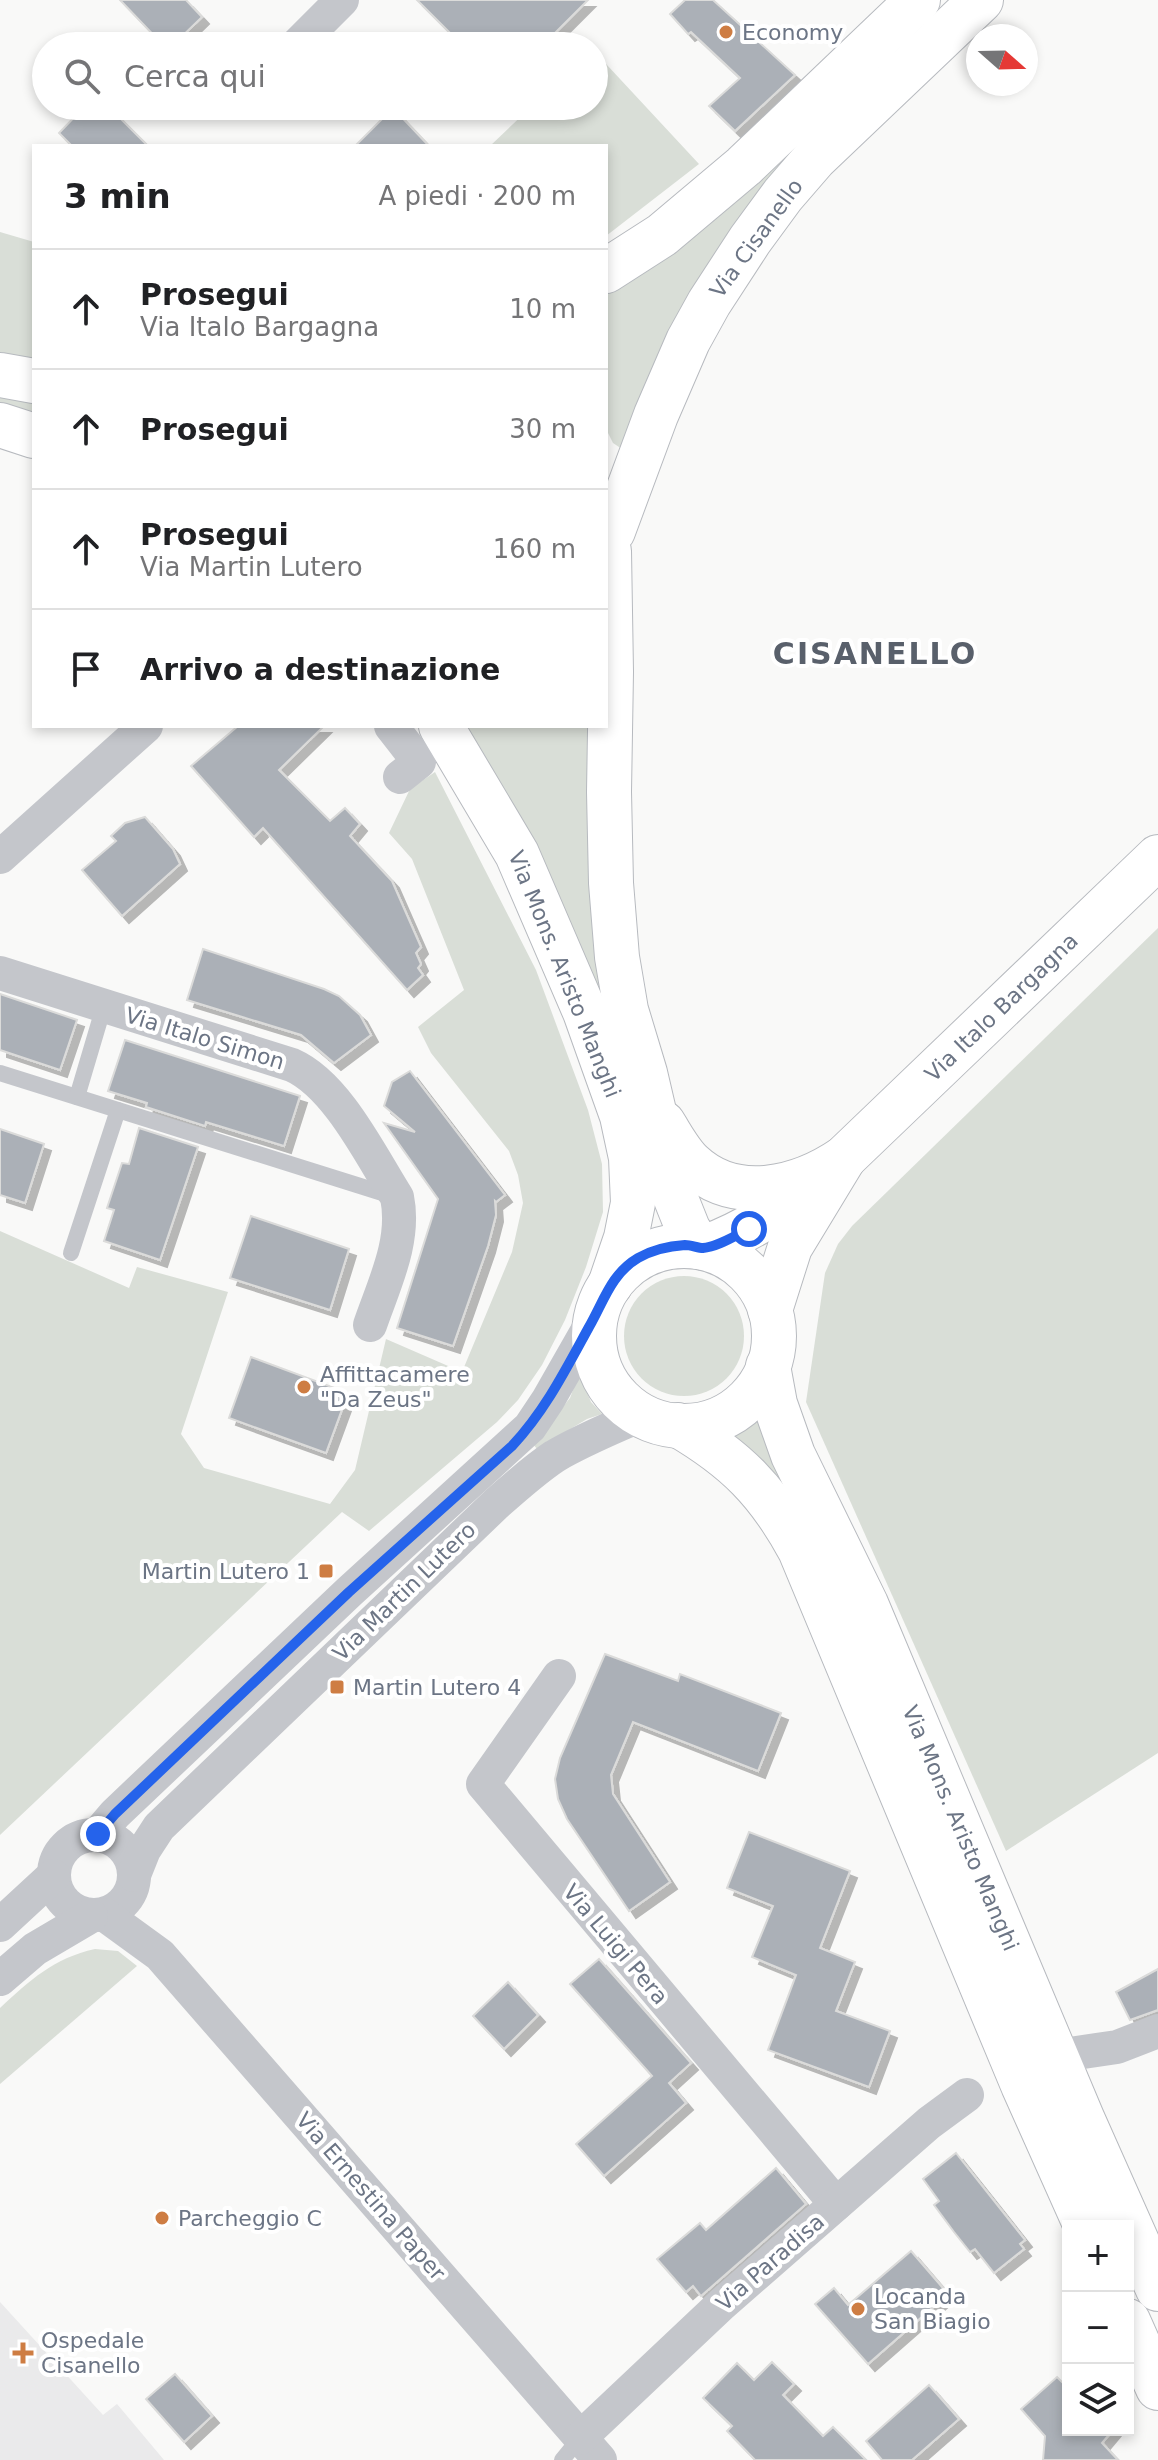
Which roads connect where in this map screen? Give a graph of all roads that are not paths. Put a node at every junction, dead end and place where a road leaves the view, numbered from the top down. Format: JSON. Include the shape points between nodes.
{"nodes":[{"id":1,"x":342,"y":0,"type":"edge"},
{"id":2,"x":918,"y":0,"type":"edge"},
{"id":3,"x":981,"y":0,"type":"edge"},
{"id":4,"x":310,"y":32,"type":"edge"},
{"id":5,"x":608,"y":270,"type":"edge"},
{"id":6,"x":0,"y":375,"type":"edge"},
{"id":7,"x":32,"y":381,"type":"edge"},
{"id":8,"x":0,"y":425,"type":"edge"},
{"id":9,"x":32,"y":435,"type":"edge"},
{"id":10,"x":608,"y":478,"type":"edge"},
{"id":11,"x":609,"y":548,"type":"edge"},
{"id":12,"x":144,"y":728,"type":"edge"},
{"id":13,"x":393,"y":728,"type":"edge"},
{"id":14,"x":442,"y":728,"type":"edge"},
{"id":15,"x":400,"y":777,"type":"dead end"},
{"id":16,"x":0,"y":857,"type":"edge"},
{"id":17,"x":1158,"y":857,"type":"edge"},
{"id":18,"x":0,"y":973,"type":"edge"},
{"id":19,"x":104,"y":1006,"type":"junction"},
{"id":20,"x":0,"y":1073,"type":"edge"},
{"id":21,"x":77,"y":1097,"type":"junction"},
{"id":22,"x":653,"y":1108,"type":"junction"},
{"id":23,"x":118,"y":1110,"type":"junction"},
{"id":24,"x":833,"y":1165,"type":"junction"},
{"id":25,"x":397,"y":1197,"type":"junction"},
{"id":26,"x":702,"y":1247,"type":"junction"},
{"id":27,"x":71,"y":1253,"type":"dead end"},
{"id":28,"x":603,"y":1299,"type":"junction"},
{"id":29,"x":770,"y":1310,"type":"junction"},
{"id":30,"x":370,"y":1325,"type":"dead end"},
{"id":31,"x":768,"y":1366,"type":"junction"},
{"id":32,"x":659,"y":1420,"type":"junction"},
{"id":33,"x":559,"y":1676,"type":"dead end"},
{"id":34,"x":98,"y":1834,"type":"junction"},
{"id":35,"x":53,"y":1876,"type":"junction"},
{"id":36,"x":134,"y":1880,"type":"junction"},
{"id":37,"x":98,"y":1915,"type":"junction"},
{"id":38,"x":0,"y":1925,"type":"edge"},
{"id":39,"x":160,"y":1955,"type":"junction"},
{"id":40,"x":0,"y":1979,"type":"edge"},
{"id":41,"x":1158,"y":2031,"type":"edge"},
{"id":42,"x":1056,"y":2056,"type":"junction"},
{"id":43,"x":967,"y":2095,"type":"dead end"},
{"id":44,"x":836,"y":2204,"type":"junction"},
{"id":45,"x":1083,"y":2220,"type":"edge"},
{"id":46,"x":1158,"y":2289,"type":"edge"},
{"id":47,"x":1134,"y":2334,"type":"edge"},
{"id":48,"x":1158,"y":2388,"type":"edge"},
{"id":49,"x":581,"y":2453,"type":"edge"}],
"edges":[{"from":1,"to":4,"type":"street"},
{"from":2,"to":5,"type":"main road","via":[[744,166],[662,235]]},
{"from":3,"to":11,"type":"main road","name":"Via Cisanello","via":[[815,158],[750,240],[688,341]]},
{"from":6,"to":7,"type":"main road"},
{"from":8,"to":9,"type":"main road"},
{"from":10,"to":11,"type":"main road","name":"Via Mons. Aristo Manghi","via":[[613,502]]},
{"from":11,"to":22,"type":"main road","name":"Via Mons. Aristo Manghi","via":[[614,933],[626,1010]]},
{"from":12,"to":16,"type":"street"},
{"from":13,"to":15,"type":"street","via":[[419,762]]},
{"from":14,"to":28,"type":"main road","name":"Via Mons. Aristo Manghi","via":[[517,854],[585,1012],[622,1116],[633,1203]]},
{"from":17,"to":24,"type":"main road","name":"Via Italo Bargagna"},
{"from":18,"to":19,"type":"street","name":"Via Italo Simon"},
{"from":19,"to":21,"type":"lane"},
{"from":19,"to":25,"type":"street","name":"Via Italo Simon","via":[[303,1070],[330,1094]]},
{"from":20,"to":21,"type":"lane"},
{"from":21,"to":23,"type":"lane"},
{"from":22,"to":24,"type":"main road","name":"Via Italo Bargagna","via":[[690,1163],[715,1181],[749,1189],[774,1187]]},
{"from":22,"to":26,"type":"main road","name":"Via Mons. Aristo Manghi","via":[[672,1189],[688,1229]]},
{"from":23,"to":25,"type":"lane"},
{"from":23,"to":27,"type":"lane"},
{"from":24,"to":26,"type":"main road","name":"Via Italo Bargagna","via":[[763,1222]]},
{"from":24,"to":29,"type":"main road","name":"Via Italo Bargagna","via":[[790,1247]]},
{"from":25,"to":30,"type":"street","via":[[397,1246]]},
{"from":26,"to":28,"type":"main road","via":[[674,1246],[649,1253],[627,1266]]},
{"from":26,"to":29,"type":"main road","via":[[741,1266],[756,1281]]},
{"from":28,"to":32,"type":"main road","via":[[594,1340],[599,1366],[630,1408]]},
{"from":28,"to":34,"type":"street","name":"Via Martin Lutero","via":[[530,1427],[349,1592]]},
{"from":29,"to":31,"type":"main road","via":[[774,1338]]},
{"from":31,"to":32,"type":"main road","via":[[750,1396],[733,1411],[701,1424]]},
{"from":31,"to":42,"type":"main road","name":"Via Mons. Aristo Manghi","via":[[793,1455],[872,1618]]},
{"from":32,"to":36,"type":"street","name":"Via Martin Lutero","via":[[594,1435],[532,1472],[159,1827]]},
{"from":32,"to":45,"type":"main road","name":"Via Mons. Aristo Manghi","via":[[710,1446],[752,1481],[800,1550]]},
{"from":33,"to":44,"type":"street","name":"Via Luigi Pera","via":[[483,1784]]},
{"from":34,"to":35,"type":"street","via":[[67,1844]]},
{"from":34,"to":36,"type":"street","via":[[121,1845],[133,1864]]},
{"from":35,"to":37,"type":"street","via":[[60,1899],[69,1908]]},
{"from":35,"to":38,"type":"street"},
{"from":36,"to":37,"type":"street","via":[[123,1904]]},
{"from":36,"to":39,"type":"street","name":"Via Ernestina Paper","via":[[140,1918]]},
{"from":37,"to":39,"type":"street","name":"Via Ernestina Paper"},
{"from":37,"to":40,"type":"street","via":[[35,1949]]},
{"from":39,"to":49,"type":"street","name":"Via Ernestina Paper"},
{"from":41,"to":42,"type":"street","via":[[1117,2047]]},
{"from":42,"to":46,"type":"main road","name":"Via Mons. Aristo Manghi"},
{"from":43,"to":44,"type":"street","name":"Via Paradisa"},
{"from":44,"to":49,"type":"street","name":"Via Paradisa","via":[[722,2304]]},
{"from":47,"to":48,"type":"main road"}]}
